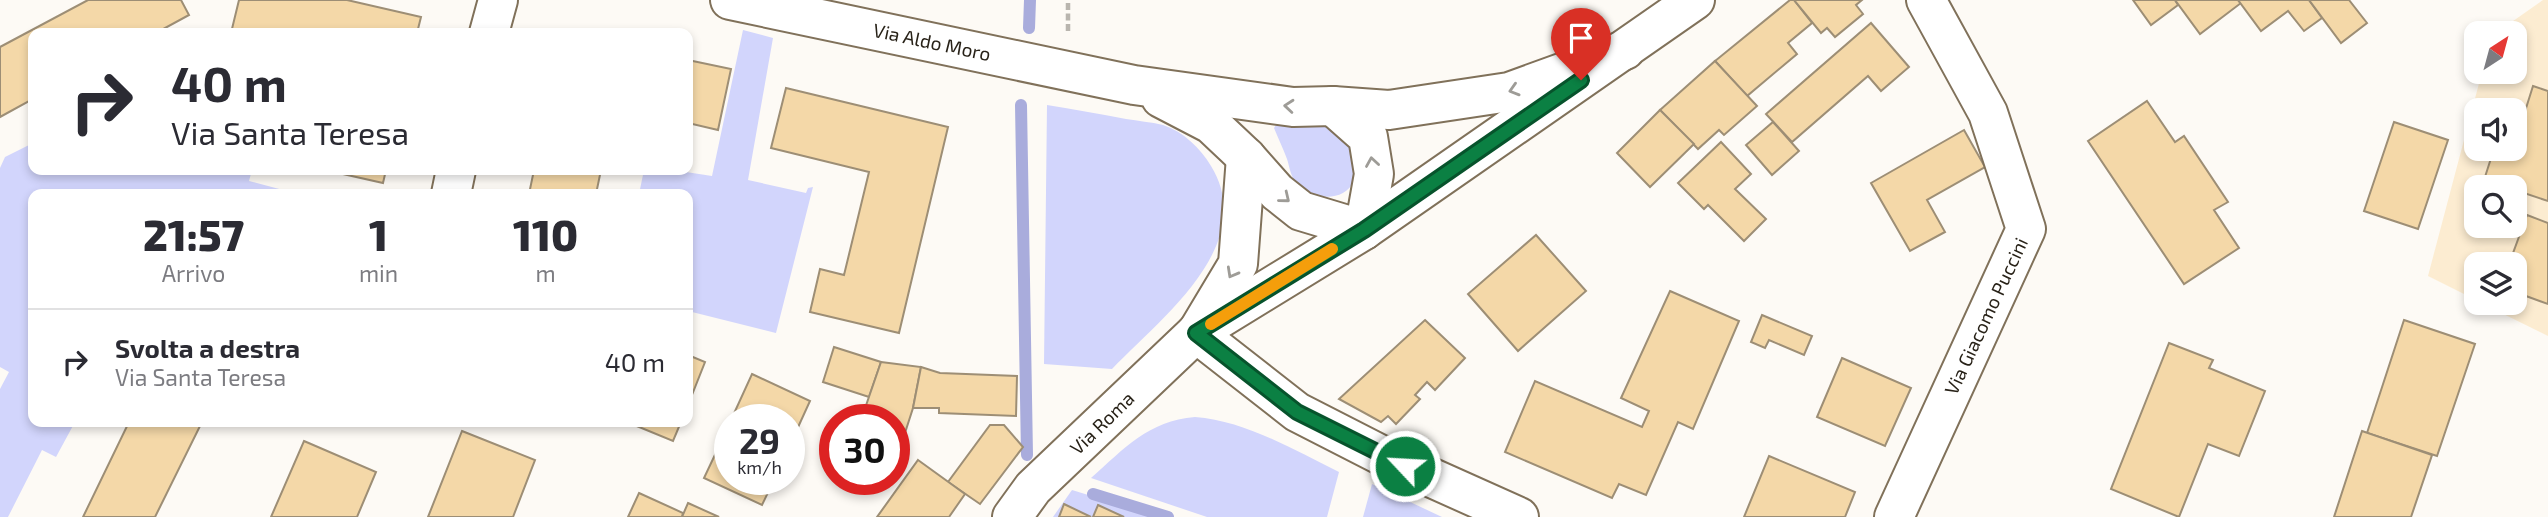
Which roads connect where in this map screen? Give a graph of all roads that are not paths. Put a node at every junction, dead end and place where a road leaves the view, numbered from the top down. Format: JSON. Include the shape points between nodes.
{"nodes":[{"id":1,"x":498,"y":0,"type":"edge"},
{"id":2,"x":730,"y":0,"type":"edge"},
{"id":3,"x":1695,"y":0,"type":"edge"},
{"id":4,"x":1926,"y":0,"type":"edge"},
{"id":5,"x":490,"y":28,"type":"edge"},
{"id":6,"x":1625,"y":50,"type":"junction"},
{"id":7,"x":1134,"y":85,"type":"junction"},
{"id":8,"x":1333,"y":106,"type":"junction"},
{"id":9,"x":1246,"y":158,"type":"junction"},
{"id":10,"x":1364,"y":230,"type":"junction"},
{"id":11,"x":1196,"y":333,"type":"junction"},
{"id":12,"x":1012,"y":517,"type":"edge"},
{"id":13,"x":1519,"y":517,"type":"edge"},
{"id":14,"x":1894,"y":517,"type":"edge"}],
"edges":[{"from":1,"to":5,"type":"street"},
{"from":2,"to":7,"type":"street","name":"Via Aldo Moro"},
{"from":3,"to":6,"type":"street"},
{"from":4,"to":14,"type":"street","name":"Via Giacomo Puccini","via":[[1988,113],[2026,229]]},
{"from":6,"to":8,"type":"street","one_way":true,"via":[[1509,92],[1389,110]]},
{"from":6,"to":10,"type":"street"},
{"from":8,"to":7,"type":"street","one_way":true,"via":[[1293,107]]},
{"from":7,"to":9,"type":"street","via":[[1211,124]]},
{"from":10,"to":8,"type":"street","one_way":true,"via":[[1374,174],[1368,137]]},
{"from":9,"to":10,"type":"street","one_way":true,"via":[[1301,211]]},
{"from":9,"to":11,"type":"street","one_way":true,"via":[[1238,264]]},
{"from":10,"to":11,"type":"street"},
{"from":11,"to":12,"type":"street","name":"Via Roma","via":[[1033,488]]},
{"from":11,"to":13,"type":"street","via":[[1297,412]]}]}
